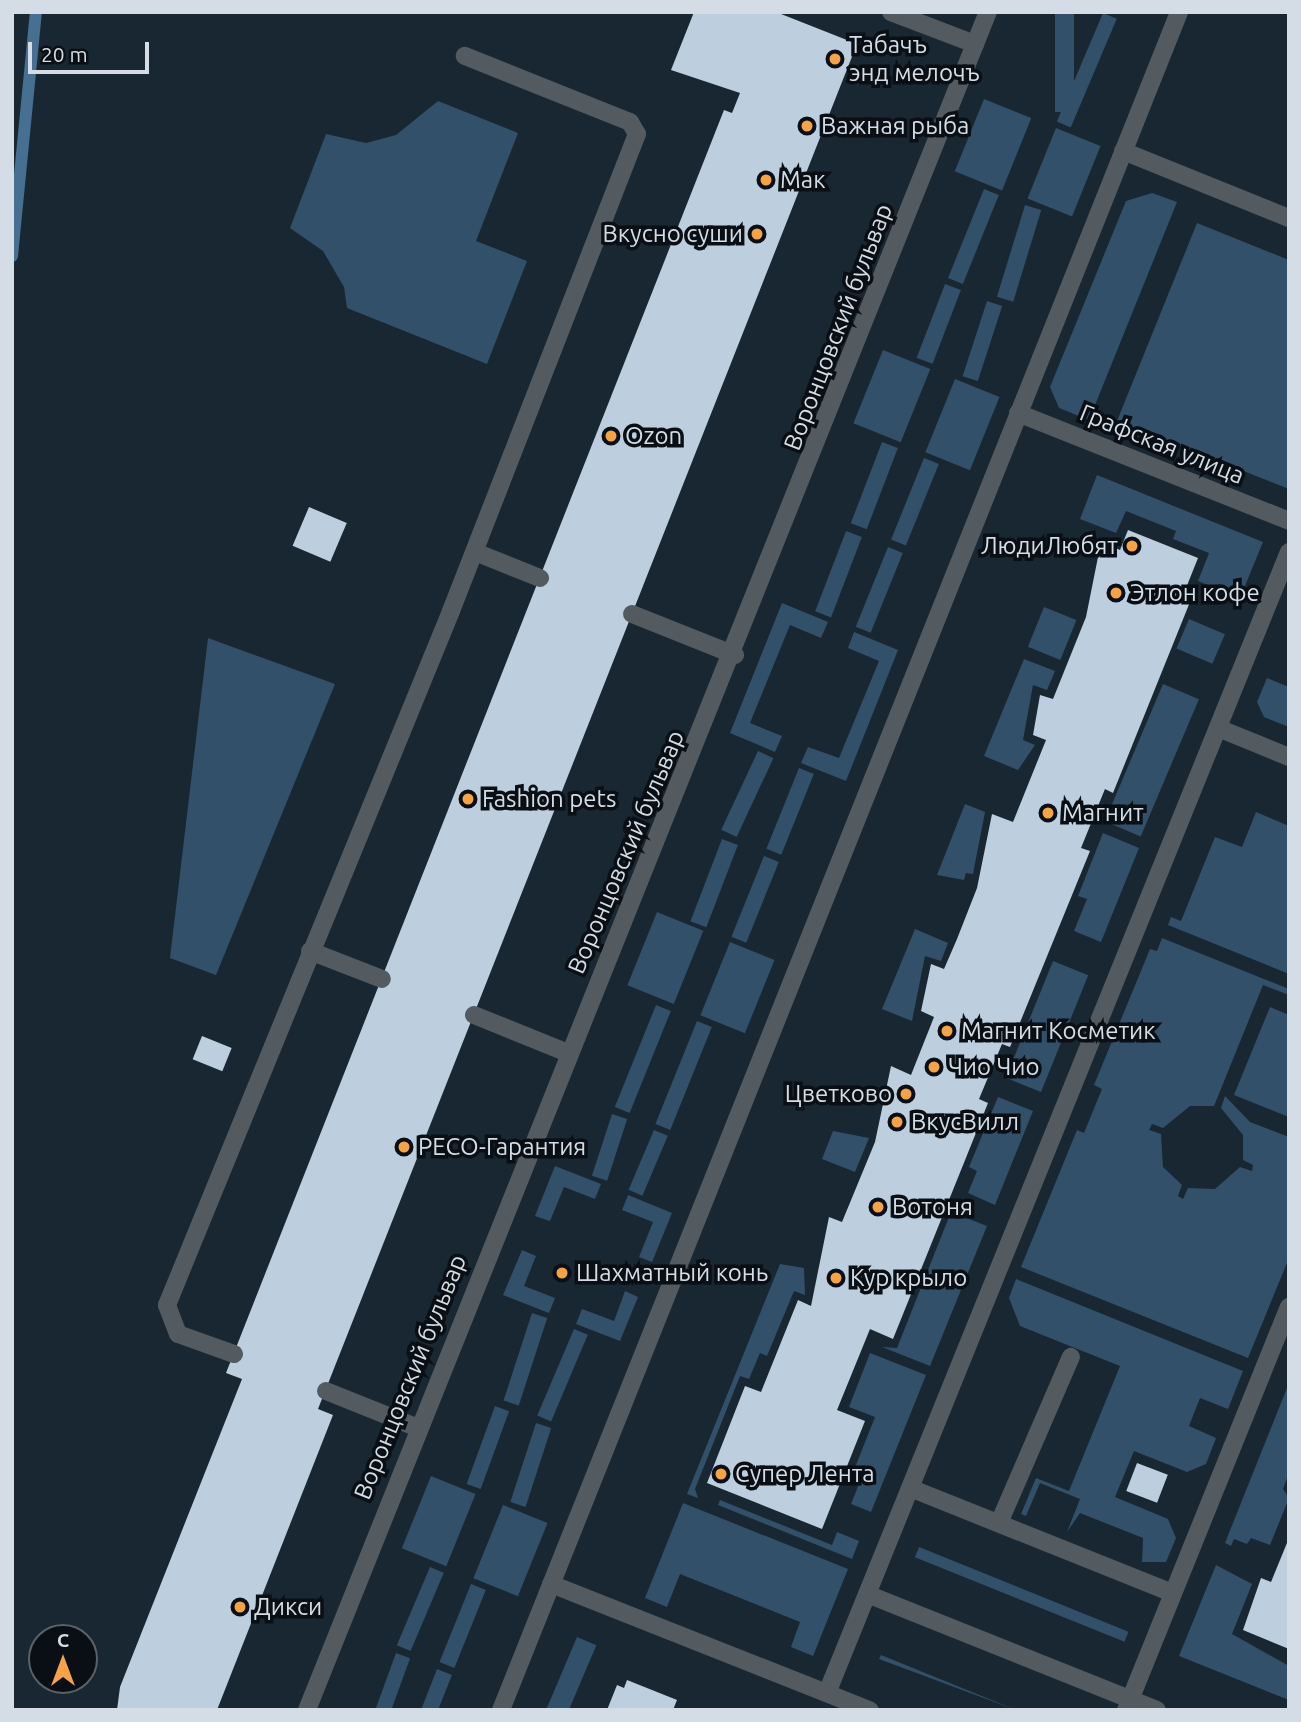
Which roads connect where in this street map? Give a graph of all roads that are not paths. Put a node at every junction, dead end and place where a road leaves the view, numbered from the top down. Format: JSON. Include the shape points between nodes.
{"nodes":[{"id":1,"x":891,"y":12,"type":"edge"},
{"id":2,"x":988,"y":12,"type":"edge"},
{"id":3,"x":1178,"y":12,"type":"edge"},
{"id":4,"x":975,"y":44,"type":"junction"},
{"id":5,"x":465,"y":56,"type":"dead end"},
{"id":6,"x":1122,"y":151,"type":"junction"},
{"id":7,"x":1289,"y":218,"type":"edge"},
{"id":8,"x":1018,"y":413,"type":"junction"},
{"id":9,"x":1289,"y":521,"type":"edge"},
{"id":10,"x":475,"y":552,"type":"junction"},
{"id":11,"x":1289,"y":552,"type":"edge"},
{"id":12,"x":540,"y":578,"type":"dead end"},
{"id":13,"x":632,"y":614,"type":"dead end"},
{"id":14,"x":735,"y":655,"type":"junction"},
{"id":15,"x":1217,"y":728,"type":"junction"},
{"id":16,"x":1289,"y":757,"type":"edge"},
{"id":17,"x":310,"y":951,"type":"junction"},
{"id":18,"x":382,"y":979,"type":"dead end"},
{"id":19,"x":474,"y":1015,"type":"dead end"},
{"id":20,"x":568,"y":1052,"type":"junction"},
{"id":21,"x":1289,"y":1307,"type":"edge"},
{"id":22,"x":234,"y":1354,"type":"dead end"},
{"id":23,"x":1072,"y":1357,"type":"dead end"},
{"id":24,"x":326,"y":1391,"type":"dead end"},
{"id":25,"x":416,"y":1427,"type":"junction"},
{"id":26,"x":910,"y":1488,"type":"junction"},
{"id":27,"x":999,"y":1523,"type":"junction"},
{"id":28,"x":551,"y":1584,"type":"junction"},
{"id":29,"x":1173,"y":1593,"type":"junction"},
{"id":30,"x":867,"y":1594,"type":"junction"},
{"id":31,"x":827,"y":1693,"type":"junction"},
{"id":32,"x":1129,"y":1704,"type":"edge"},
{"id":33,"x":307,"y":1710,"type":"edge"},
{"id":34,"x":501,"y":1710,"type":"edge"},
{"id":35,"x":870,"y":1710,"type":"edge"},
{"id":36,"x":1157,"y":1710,"type":"edge"}],
"edges":[{"from":1,"to":4,"type":"street"},
{"from":2,"to":4,"type":"street","name":"Воронцовский бульвар"},
{"from":3,"to":6,"type":"street"},
{"from":4,"to":14,"type":"street","name":"Воронцовский бульвар"},
{"from":5,"to":10,"type":"street","via":[[630,122],[637,134]]},
{"from":6,"to":7,"type":"street"},
{"from":6,"to":8,"type":"street"},
{"from":8,"to":9,"type":"street","name":"Графская улица"},
{"from":8,"to":28,"type":"street"},
{"from":10,"to":12,"type":"street"},
{"from":10,"to":17,"type":"street"},
{"from":11,"to":15,"type":"street"},
{"from":13,"to":14,"type":"street"},
{"from":14,"to":20,"type":"street","name":"Воронцовский бульвар"},
{"from":15,"to":16,"type":"street"},
{"from":15,"to":26,"type":"street"},
{"from":17,"to":18,"type":"street"},
{"from":17,"to":22,"type":"street","via":[[167,1305],[178,1334]]},
{"from":19,"to":20,"type":"street"},
{"from":20,"to":25,"type":"street","name":"Воронцовский бульвар"},
{"from":21,"to":29,"type":"street"},
{"from":23,"to":27,"type":"street"},
{"from":24,"to":25,"type":"street"},
{"from":25,"to":33,"type":"street","name":"Воронцовский бульвар"},
{"from":26,"to":27,"type":"street"},
{"from":26,"to":30,"type":"street"},
{"from":27,"to":29,"type":"street"},
{"from":28,"to":31,"type":"street"},
{"from":28,"to":34,"type":"street"},
{"from":29,"to":32,"type":"street"},
{"from":30,"to":31,"type":"street"},
{"from":30,"to":32,"type":"street"},
{"from":31,"to":35,"type":"street"},
{"from":32,"to":36,"type":"street"}]}
